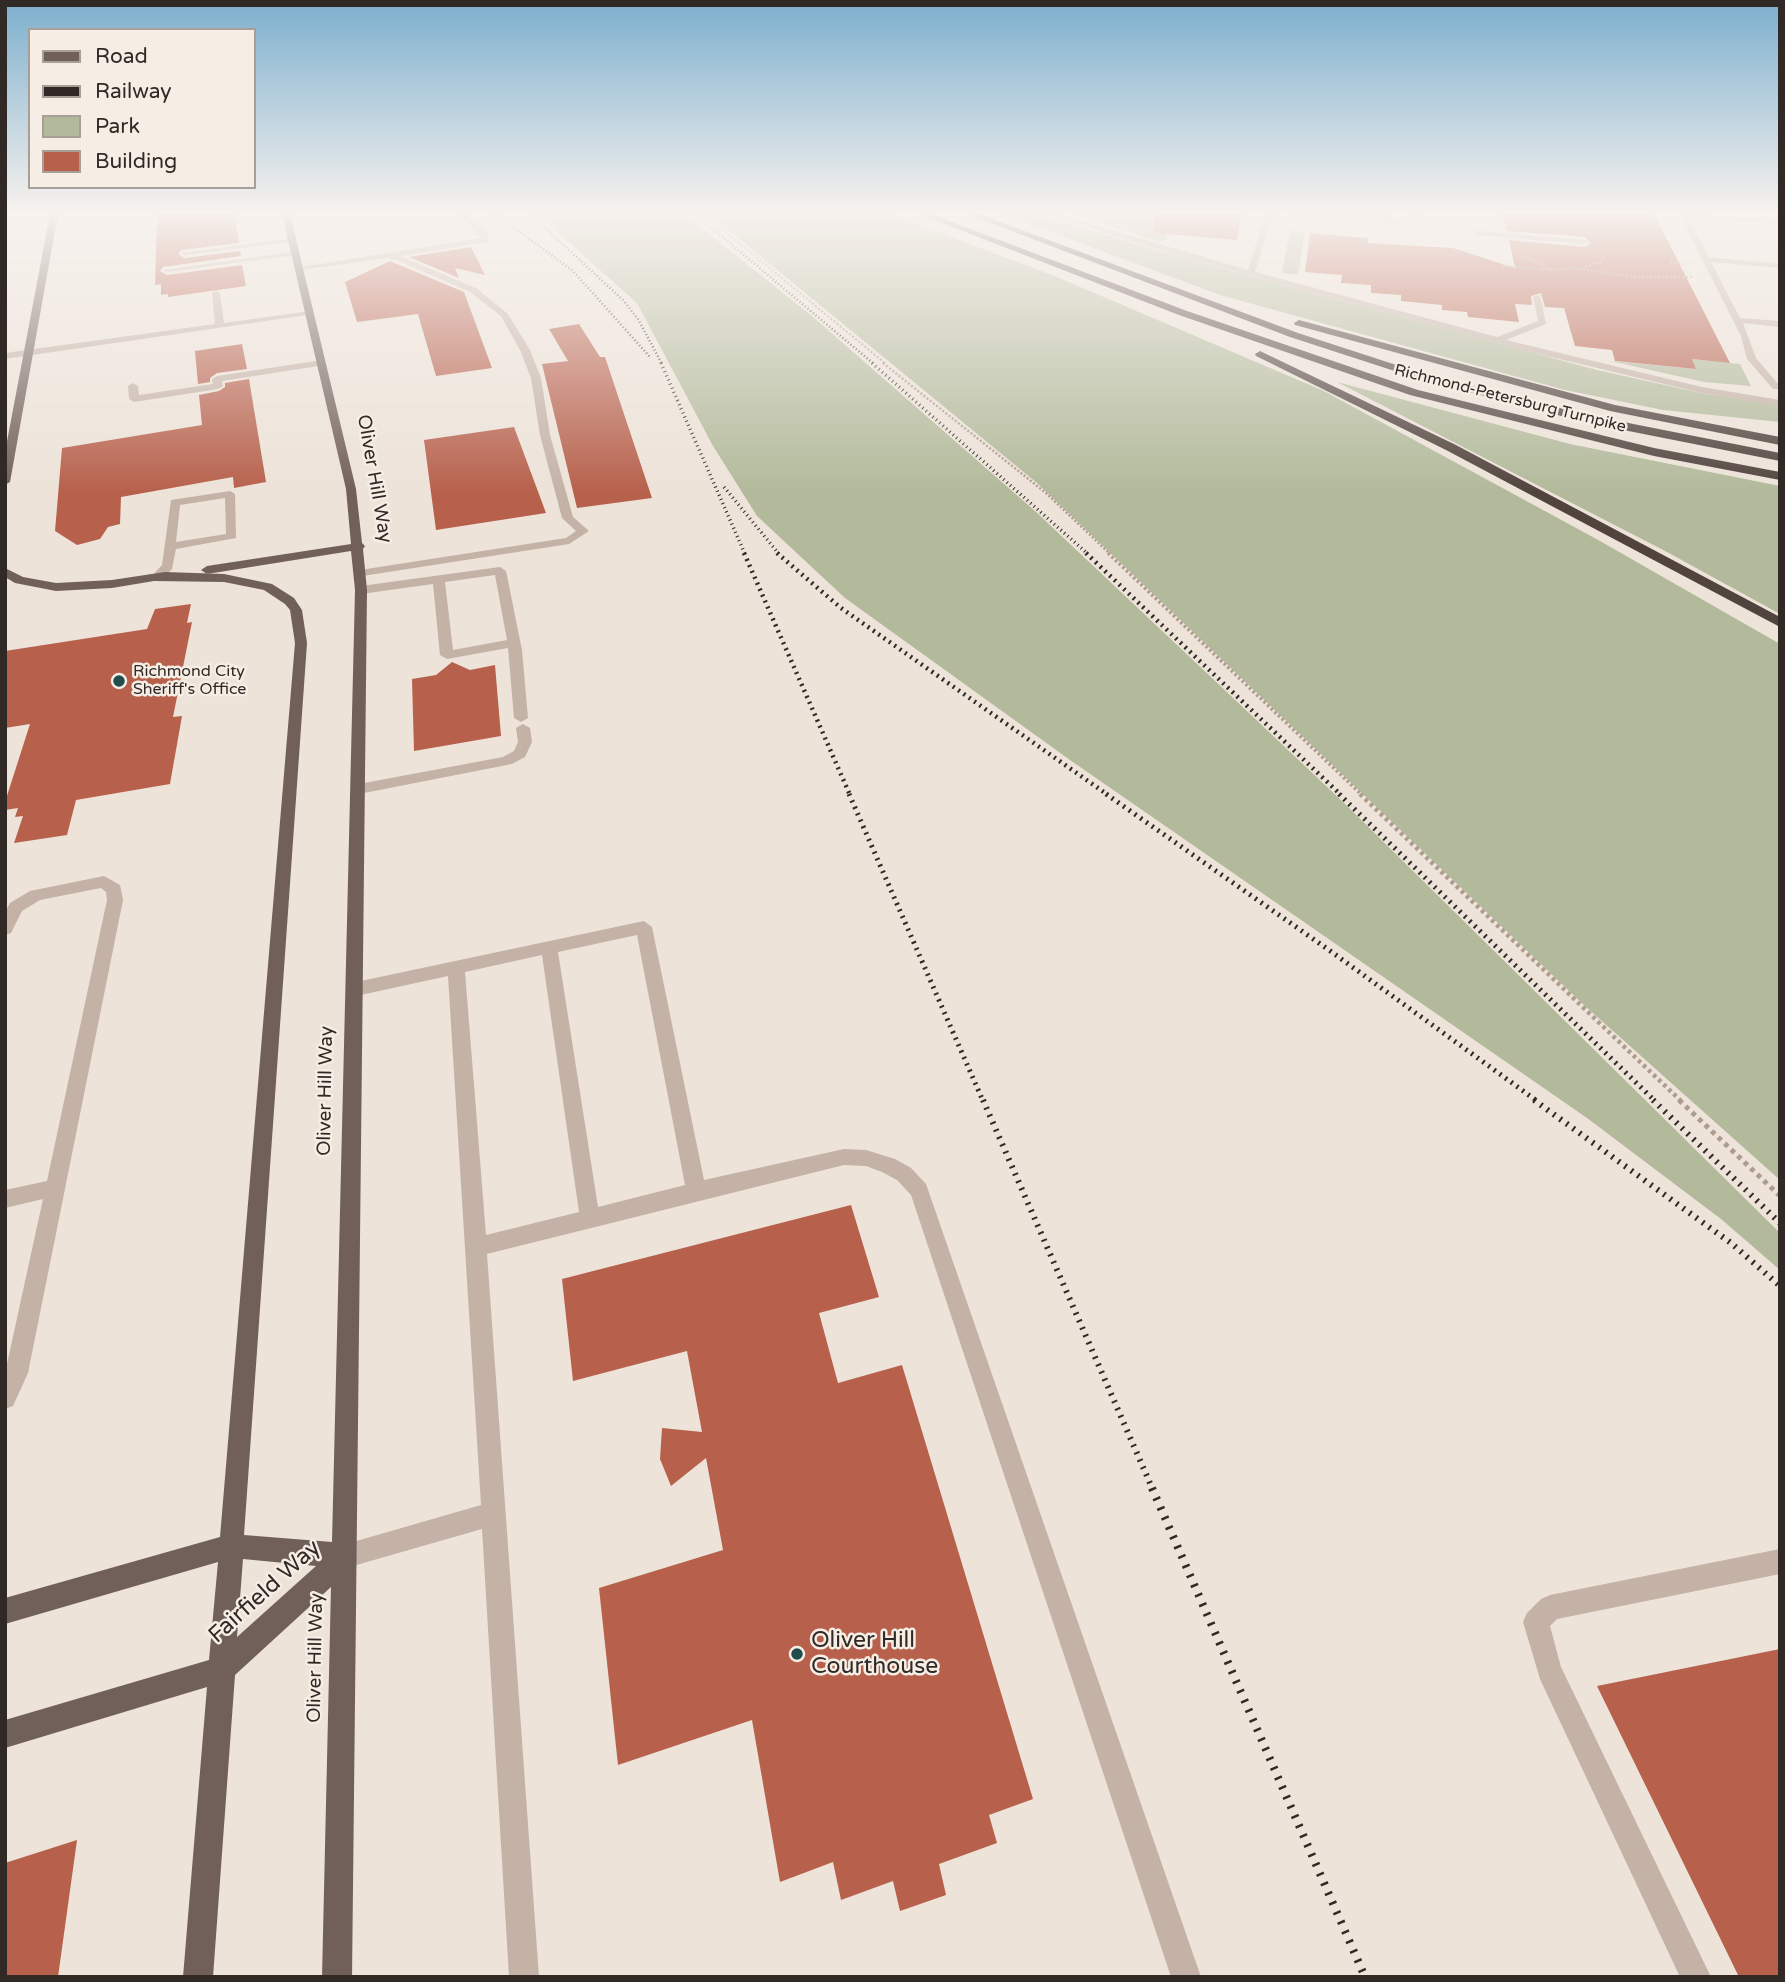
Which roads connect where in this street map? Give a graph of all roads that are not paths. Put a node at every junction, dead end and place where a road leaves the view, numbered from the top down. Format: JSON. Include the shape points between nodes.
{"nodes":[{"id":1,"x":37,"y":306,"type":"edge"},
{"id":2,"x":218,"y":306,"type":"edge"},
{"id":3,"x":308,"y":306,"type":"edge"},
{"id":4,"x":494,"y":306,"type":"edge"},
{"id":5,"x":1153,"y":306,"type":"edge"},
{"id":6,"x":1165,"y":306,"type":"edge"},
{"id":7,"x":1218,"y":306,"type":"edge"},
{"id":8,"x":1243,"y":306,"type":"edge"},
{"id":9,"x":1374,"y":306,"type":"edge"},
{"id":10,"x":1539,"y":306,"type":"edge"},
{"id":11,"x":1729,"y":306,"type":"edge"},
{"id":12,"x":310,"y":314,"type":"junction"},
{"id":13,"x":1736,"y":320,"type":"junction"},
{"id":14,"x":1780,"y":324,"type":"edge"},
{"id":15,"x":220,"y":326,"type":"junction"},
{"id":16,"x":1498,"y":340,"type":"junction"},
{"id":17,"x":1752,"y":351,"type":"junction"},
{"id":18,"x":29,"y":353,"type":"junction"},
{"id":19,"x":5,"y":356,"type":"edge"},
{"id":20,"x":321,"y":363,"type":"junction"},
{"id":21,"x":1780,"y":373,"type":"edge"},
{"id":22,"x":134,"y":386,"type":"dead end"},
{"id":23,"x":1778,"y":393,"type":"edge"},
{"id":24,"x":1561,"y":394,"type":"junction"},
{"id":25,"x":1766,"y":425,"type":"dead end"},
{"id":26,"x":1780,"y":441,"type":"edge"},
{"id":27,"x":1780,"y":457,"type":"edge"},
{"id":28,"x":1780,"y":476,"type":"edge"},
{"id":29,"x":5,"y":482,"type":"edge"},
{"id":30,"x":171,"y":546,"type":"junction"},
{"id":31,"x":359,"y":546,"type":"junction"},
{"id":32,"x":5,"y":572,"type":"edge"},
{"id":33,"x":360,"y":574,"type":"junction"},
{"id":34,"x":1693,"y":574,"type":"junction"},
{"id":35,"x":156,"y":578,"type":"junction"},
{"id":36,"x":439,"y":580,"type":"junction"},
{"id":37,"x":361,"y":590,"type":"junction"},
{"id":38,"x":1780,"y":623,"type":"edge"},
{"id":39,"x":1780,"y":632,"type":"edge"},
{"id":40,"x":513,"y":643,"type":"junction"},
{"id":41,"x":359,"y":789,"type":"junction"},
{"id":42,"x":5,"y":929,"type":"edge"},
{"id":43,"x":549,"y":947,"type":"junction"},
{"id":44,"x":456,"y":967,"type":"junction"},
{"id":45,"x":356,"y":989,"type":"junction"},
{"id":46,"x":54,"y":1188,"type":"junction"},
{"id":47,"x":696,"y":1191,"type":"junction"},
{"id":48,"x":5,"y":1199,"type":"edge"},
{"id":49,"x":590,"y":1218,"type":"junction"},
{"id":50,"x":476,"y":1247,"type":"junction"},
{"id":51,"x":5,"y":1398,"type":"edge"},
{"id":52,"x":494,"y":1513,"type":"junction"},
{"id":53,"x":230,"y":1546,"type":"junction"},
{"id":54,"x":346,"y":1556,"type":"junction"},
{"id":55,"x":1780,"y":1561,"type":"edge"},
{"id":56,"x":5,"y":1611,"type":"edge"},
{"id":57,"x":222,"y":1669,"type":"junction"},
{"id":58,"x":5,"y":1734,"type":"edge"},
{"id":59,"x":198,"y":1977,"type":"edge"},
{"id":60,"x":337,"y":1977,"type":"edge"},
{"id":61,"x":524,"y":1977,"type":"edge"},
{"id":62,"x":1186,"y":1977,"type":"edge"},
{"id":63,"x":1696,"y":1977,"type":"edge"}],
"edges":[{"from":1,"to":18,"type":"main road"},
{"from":2,"to":15,"type":"street"},
{"from":3,"to":12,"type":"main road","name":"Oliver Hill Way"},
{"from":4,"to":33,"type":"street","via":[[504,314],[525,350],[536,378],[545,435],[568,518],[583,531],[569,541]]},
{"from":5,"to":34,"type":"highway","via":[[1339,392]]},
{"from":6,"to":28,"type":"highway","name":"Richmond-Petersburg Turnpike","via":[[1414,393],[1641,449]]},
{"from":7,"to":27,"type":"highway","name":"Richmond-Petersburg Turnpike","via":[[1420,376],[1601,422]]},
{"from":8,"to":24,"type":"highway"},
{"from":9,"to":16,"type":"street"},
{"from":10,"to":16,"type":"street","via":[[1543,322]]},
{"from":11,"to":13,"type":"street"},
{"from":12,"to":15,"type":"street"},
{"from":12,"to":20,"type":"main road","name":"Oliver Hill Way"},
{"from":13,"to":14,"type":"street"},
{"from":13,"to":17,"type":"street"},
{"from":15,"to":18,"type":"street"},
{"from":16,"to":23,"type":"street","via":[[1679,384]]},
{"from":17,"to":21,"type":"street"},
{"from":17,"to":23,"type":"street","via":[[1756,366]]},
{"from":18,"to":19,"type":"street"},
{"from":18,"to":29,"type":"main road"},
{"from":20,"to":22,"type":"street","via":[[217,379],[218,386],[134,399]]},
{"from":20,"to":31,"type":"main road","name":"Oliver Hill Way","via":[[351,489]]},
{"from":24,"to":25,"type":"highway"},
{"from":24,"to":26,"type":"highway","via":[[1672,422]]},
{"from":30,"to":30,"type":"street","via":[[175,502],[230,494],[232,536]]},
{"from":30,"to":35,"type":"street","via":[[168,566]]},
{"from":31,"to":33,"type":"main road","name":"Oliver Hill Way"},
{"from":31,"to":35,"type":"main road"},
{"from":32,"to":35,"type":"main road","via":[[19,580],[56,587]]},
{"from":33,"to":37,"type":"main road","name":"Oliver Hill Way"},
{"from":34,"to":38,"type":"highway"},
{"from":34,"to":39,"type":"highway"},
{"from":35,"to":53,"type":"main road","via":[[254,583],[290,601],[300,620]]},
{"from":36,"to":37,"type":"street"},
{"from":36,"to":40,"type":"street","via":[[500,571]]},
{"from":36,"to":40,"type":"street","via":[[447,655]]},
{"from":37,"to":41,"type":"main road","name":"Oliver Hill Way"},
{"from":40,"to":41,"type":"street","via":[[526,742],[520,754],[507,761]]},
{"from":41,"to":45,"type":"main road","name":"Oliver Hill Way"},
{"from":42,"to":46,"type":"street","via":[[16,907],[36,895],[104,883],[114,889],[116,900]]},
{"from":43,"to":44,"type":"street"},
{"from":43,"to":47,"type":"street","via":[[643,927]]},
{"from":43,"to":49,"type":"street"},
{"from":44,"to":45,"type":"street"},
{"from":44,"to":50,"type":"street"},
{"from":45,"to":54,"type":"main road","name":"Oliver Hill Way"},
{"from":46,"to":48,"type":"street"},
{"from":46,"to":51,"type":"street","via":[[17,1373]]},
{"from":47,"to":49,"type":"street"},
{"from":47,"to":62,"type":"street","via":[[844,1157],[888,1164],[919,1190]]},
{"from":49,"to":50,"type":"street"},
{"from":50,"to":52,"type":"street"},
{"from":52,"to":54,"type":"street"},
{"from":52,"to":61,"type":"street"},
{"from":53,"to":54,"type":"main road","name":"Fairfield Way"},
{"from":53,"to":56,"type":"main road","name":"Fairfield Way"},
{"from":53,"to":57,"type":"main road"},
{"from":54,"to":57,"type":"main road","name":"Fairfield Way"},
{"from":54,"to":60,"type":"main road","name":"Oliver Hill Way"},
{"from":55,"to":63,"type":"street","via":[[1550,1608],[1536,1622],[1549,1670]]},
{"from":57,"to":58,"type":"main road","name":"Fairfield Way"},
{"from":57,"to":59,"type":"main road"}]}
